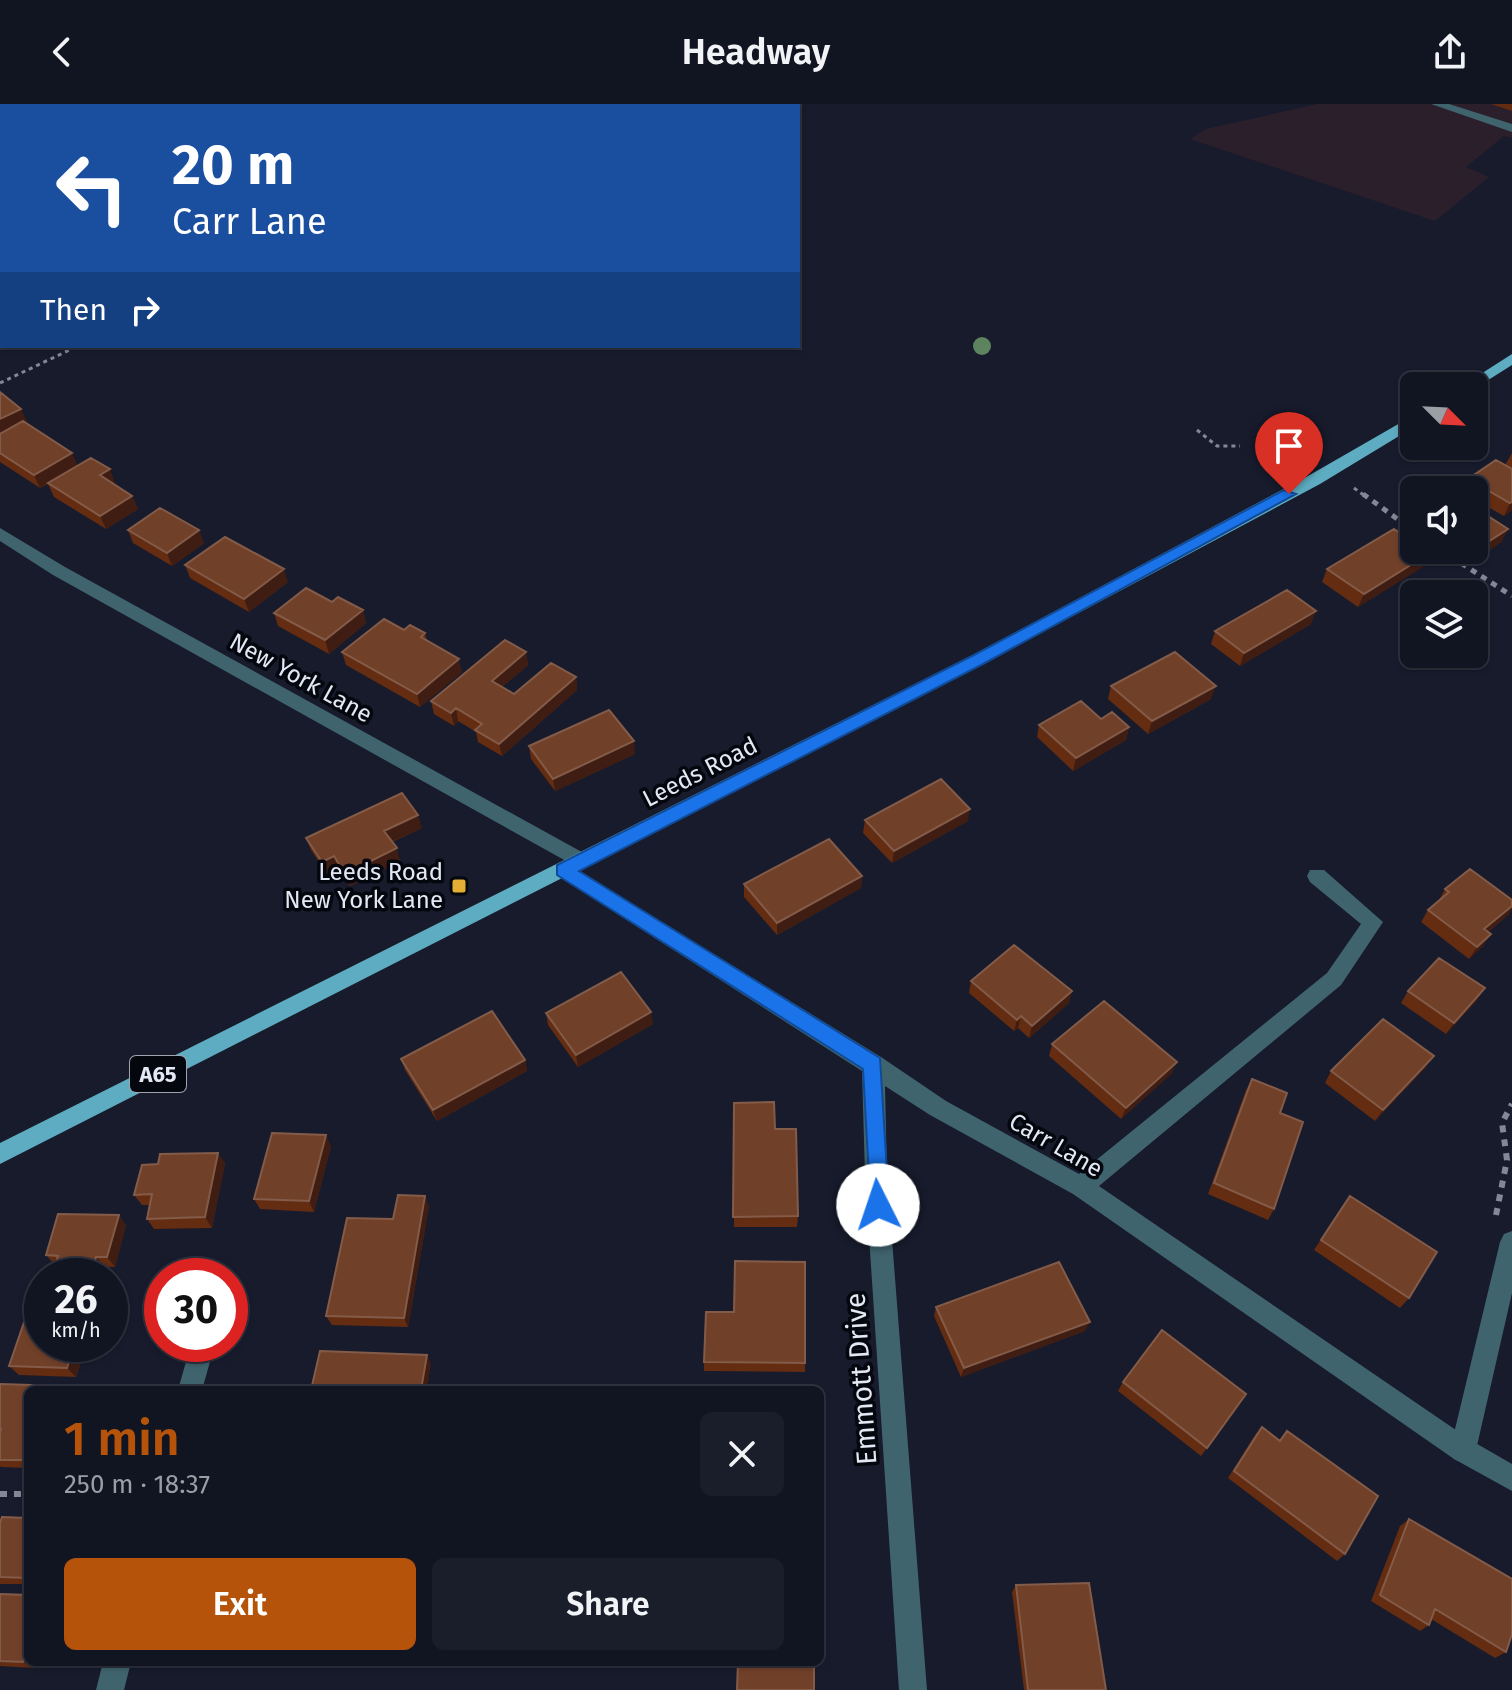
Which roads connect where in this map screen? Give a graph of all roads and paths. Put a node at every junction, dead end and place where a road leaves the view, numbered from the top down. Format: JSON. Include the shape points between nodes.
{"nodes":[{"id":1,"x":1437,"y":104,"type":"edge"},
{"id":2,"x":1512,"y":128,"type":"edge"},
{"id":3,"x":74,"y":348,"type":"edge"},
{"id":4,"x":1512,"y":358,"type":"edge"},
{"id":5,"x":1488,"y":374,"type":"edge"},
{"id":6,"x":0,"y":383,"type":"edge"},
{"id":7,"x":1400,"y":428,"type":"edge"},
{"id":8,"x":1197,"y":430,"type":"dead end"},
{"id":9,"x":1240,"y":446,"type":"dead end"},
{"id":10,"x":1331,"y":470,"type":"junction"},
{"id":11,"x":1400,"y":521,"type":"edge"},
{"id":12,"x":0,"y":533,"type":"edge"},
{"id":13,"x":1463,"y":564,"type":"edge"},
{"id":14,"x":1512,"y":596,"type":"edge"},
{"id":15,"x":573,"y":866,"type":"junction"},
{"id":16,"x":1317,"y":876,"type":"dead end"},
{"id":17,"x":873,"y":1064,"type":"junction"},
{"id":18,"x":0,"y":1154,"type":"edge"},
{"id":19,"x":1081,"y":1187,"type":"junction"},
{"id":20,"x":1512,"y":1242,"type":"edge"},
{"id":21,"x":198,"y":1362,"type":"edge"},
{"id":22,"x":191,"y":1386,"type":"edge"},
{"id":23,"x":1463,"y":1450,"type":"junction"},
{"id":24,"x":1512,"y":1478,"type":"edge"},
{"id":25,"x":0,"y":1494,"type":"edge"},
{"id":26,"x":24,"y":1494,"type":"edge"},
{"id":27,"x":116,"y":1666,"type":"edge"},
{"id":28,"x":110,"y":1690,"type":"edge"},
{"id":29,"x":913,"y":1690,"type":"edge"}],
"edges":[{"from":1,"to":2,"type":"street"},
{"from":3,"to":6,"type":"path"},
{"from":4,"to":5,"type":"main road"},
{"from":7,"to":10,"type":"main road","name":"Leeds Road","number":"A65"},
{"from":8,"to":9,"type":"path","via":[[1217,446]]},
{"from":10,"to":11,"type":"path"},
{"from":10,"to":15,"type":"main road","name":"Leeds Road","number":"A65","via":[[977,660]]},
{"from":12,"to":15,"type":"street","name":"New York Lane"},
{"from":13,"to":14,"type":"path"},
{"from":15,"to":17,"type":"street","name":"Carr Lane"},
{"from":15,"to":18,"type":"main road","name":"Leeds Road","number":"A65"},
{"from":16,"to":19,"type":"street","via":[[1373,922],[1334,979]]},
{"from":17,"to":19,"type":"street","name":"Carr Lane","via":[[938,1108]]},
{"from":17,"to":29,"type":"street","name":"Emmott Drive","via":[[876,1175]]},
{"from":19,"to":23,"type":"street","name":"Carr Lane"},
{"from":20,"to":23,"type":"street"},
{"from":21,"to":22,"type":"street"},
{"from":23,"to":24,"type":"street","name":"Carr Lane"},
{"from":25,"to":26,"type":"path"},
{"from":27,"to":28,"type":"street"}]}
